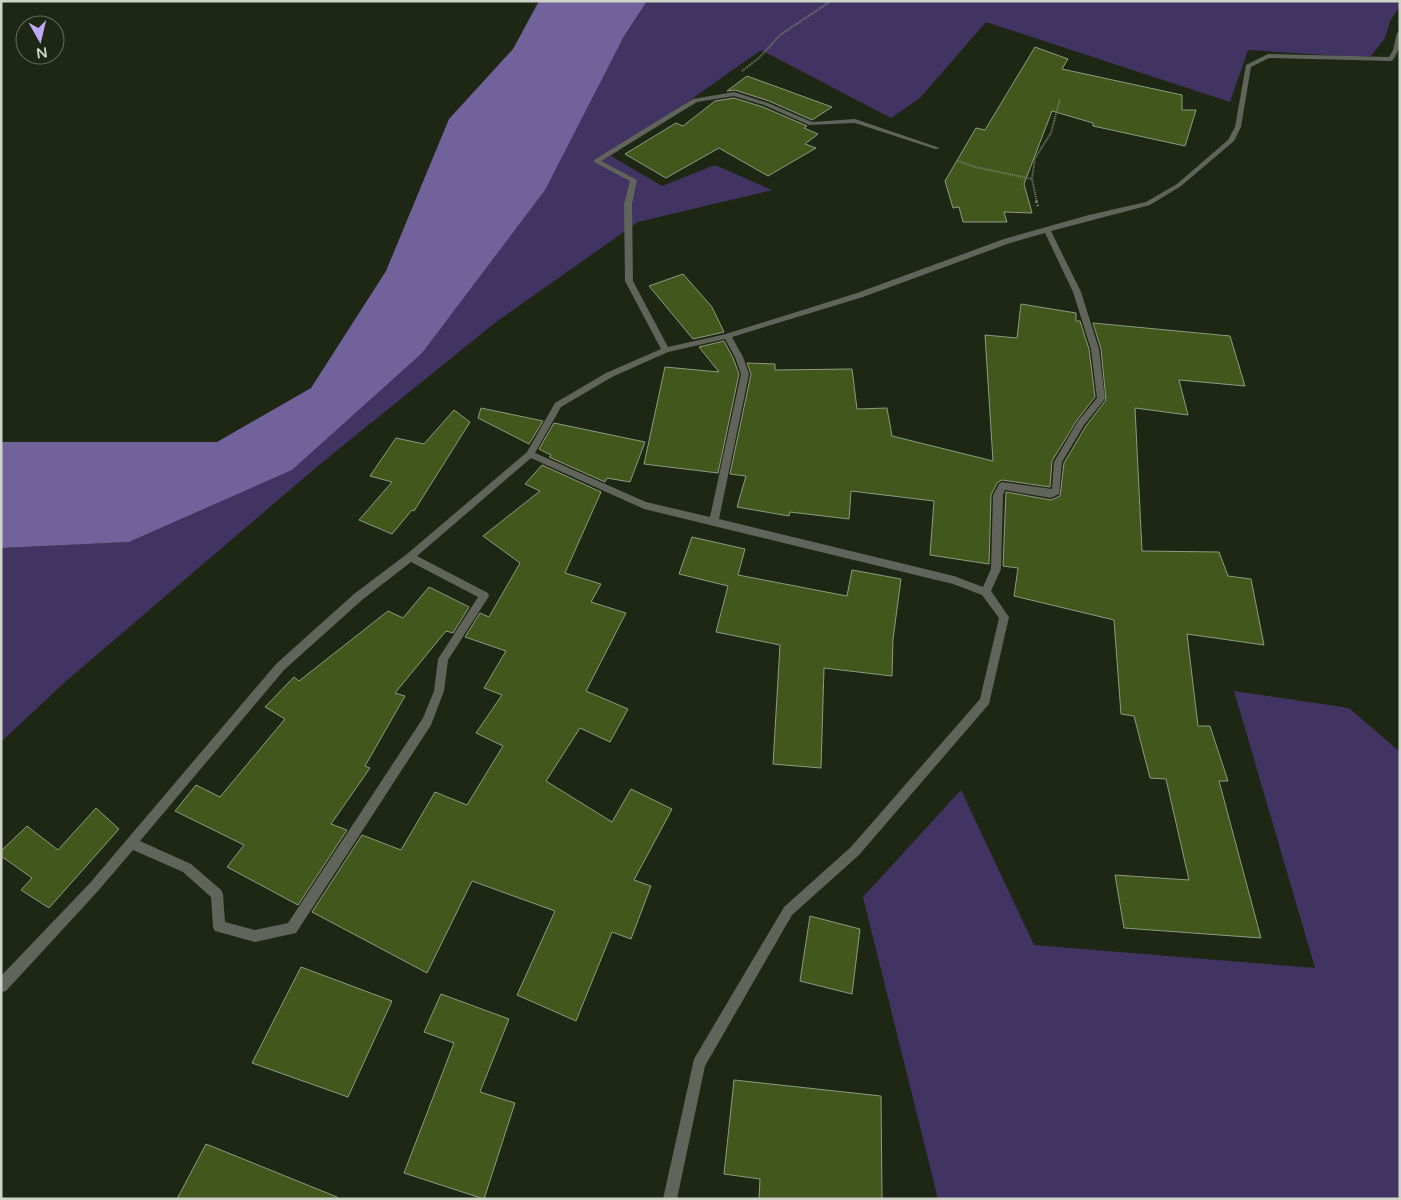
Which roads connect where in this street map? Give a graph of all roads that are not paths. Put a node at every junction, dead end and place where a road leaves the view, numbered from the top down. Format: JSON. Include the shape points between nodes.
{"nodes":[{"id":1,"x":1400,"y":33,"type":"edge"},
{"id":2,"x":937,"y":148,"type":"road end"},
{"id":3,"x":1048,"y":230,"type":"junction"},
{"id":4,"x":727,"y":336,"type":"junction"},
{"id":5,"x":666,"y":350,"type":"junction"},
{"id":6,"x":530,"y":454,"type":"junction"},
{"id":7,"x":714,"y":520,"type":"junction"},
{"id":8,"x":410,"y":558,"type":"junction"},
{"id":9,"x":986,"y":592,"type":"junction"},
{"id":10,"x":130,"y":844,"type":"junction"},
{"id":11,"x":1,"y":986,"type":"edge"},
{"id":12,"x":670,"y":1199,"type":"edge"}],
"edges":[{"from":1,"to":3,"type":"street","via":[[1391,59],[1268,56],[1248,66],[1238,128],[1232,142],[1207,163],[1148,204]]},
{"from":2,"to":5,"type":"street","via":[[855,121],[811,124],[734,94],[695,100],[596,161],[634,180],[628,204],[629,281]]},
{"from":3,"to":4,"type":"street","via":[[1007,241],[860,295]]},
{"from":3,"to":9,"type":"street","via":[[1077,292],[1096,348],[1101,399],[1081,423],[1058,462],[1056,491],[1051,494],[1002,486],[998,495],[996,569]]},
{"from":4,"to":5,"type":"street"},
{"from":4,"to":7,"type":"street","via":[[745,374]]},
{"from":5,"to":6,"type":"street","via":[[609,375],[558,405]]},
{"from":6,"to":7,"type":"street","via":[[644,505]]},
{"from":6,"to":8,"type":"street"},
{"from":7,"to":9,"type":"street","via":[[954,580]]},
{"from":8,"to":10,"type":"street","via":[[358,597],[280,667]]},
{"from":8,"to":10,"type":"street","via":[[484,596],[443,659],[438,691],[426,721],[292,929],[255,936],[219,927],[217,894],[187,868]]},
{"from":9,"to":12,"type":"street","via":[[1004,617],[985,701],[855,851],[788,911],[699,1064]]},
{"from":10,"to":11,"type":"street"}]}
